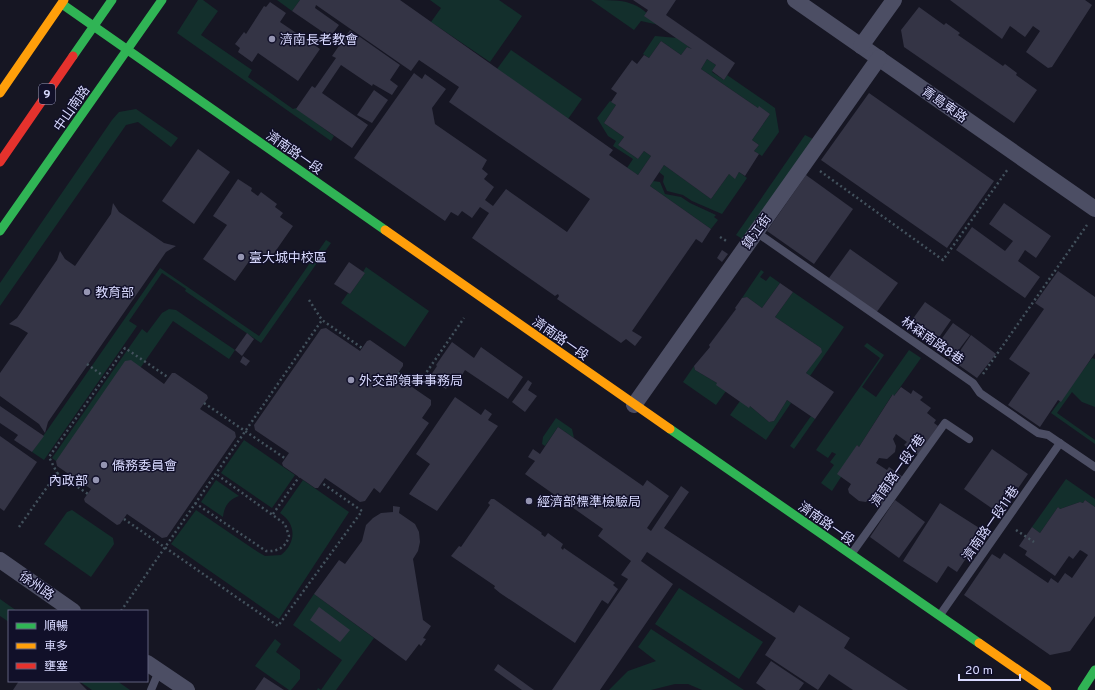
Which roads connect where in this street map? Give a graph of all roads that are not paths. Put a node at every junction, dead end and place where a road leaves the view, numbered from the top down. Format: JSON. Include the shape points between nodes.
{"nodes":[{"id":1,"x":112,"y":0,"type":"edge"},
{"id":2,"x":162,"y":0,"type":"edge"},
{"id":3,"x":795,"y":0,"type":"edge"},
{"id":4,"x":894,"y":0,"type":"edge"},
{"id":5,"x":63,"y":2,"type":"edge"},
{"id":6,"x":94,"y":27,"type":"junction"},
{"id":7,"x":861,"y":46,"type":"junction"},
{"id":8,"x":127,"y":50,"type":"junction"},
{"id":9,"x":879,"y":58,"type":"junction"},
{"id":10,"x":0,"y":94,"type":"edge"},
{"id":11,"x":0,"y":162,"type":"edge"},
{"id":12,"x":1093,"y":214,"type":"edge"},
{"id":13,"x":0,"y":231,"type":"edge"},
{"id":14,"x":756,"y":232,"type":"junction"},
{"id":15,"x":634,"y":405,"type":"junction"},
{"id":16,"x":970,"y":438,"type":"dead end"},
{"id":17,"x":1060,"y":443,"type":"junction"},
{"id":18,"x":1095,"y":467,"type":"edge"},
{"id":19,"x":851,"y":556,"type":"junction"},
{"id":20,"x":0,"y":560,"type":"edge"},
{"id":21,"x":73,"y":610,"type":"edge"},
{"id":22,"x":939,"y":616,"type":"junction"},
{"id":23,"x":153,"y":667,"type":"edge"},
{"id":24,"x":1095,"y":670,"type":"edge"},
{"id":25,"x":151,"y":690,"type":"edge"},
{"id":26,"x":187,"y":690,"type":"edge"},
{"id":27,"x":1047,"y":690,"type":"edge"},
{"id":28,"x":1082,"y":690,"type":"edge"}],
"edges":[{"from":1,"to":6,"type":"street","number":"9"},
{"from":2,"to":8,"type":"street","name":"中山南路"},
{"from":3,"to":7,"type":"street","name":"青島東路"},
{"from":4,"to":7,"type":"street"},
{"from":5,"to":6,"type":"street","name":"濟南路一段"},
{"from":5,"to":10,"type":"street"},
{"from":6,"to":8,"type":"street","name":"濟南路一段"},
{"from":6,"to":11,"type":"street","number":"9"},
{"from":7,"to":9,"type":"street","name":"青島東路"},
{"from":8,"to":13,"type":"street","name":"中山南路"},
{"from":8,"to":15,"type":"street","name":"濟南路一段"},
{"from":9,"to":12,"type":"street","name":"青島東路","via":[[1018,155]]},
{"from":9,"to":14,"type":"street","name":"鎮江街"},
{"from":14,"to":15,"type":"street","name":"鎮江街"},
{"from":14,"to":17,"type":"lane","name":"林森南路8巷","via":[[975,386],[980,393],[1038,434],[1048,435]]},
{"from":15,"to":19,"type":"street","name":"濟南路一段"},
{"from":16,"to":19,"type":"lane","name":"濟南路一段7巷","via":[[945,422]]},
{"from":17,"to":18,"type":"lane","name":"林森南路8巷"},
{"from":17,"to":22,"type":"lane","name":"濟南路一段11巷"},
{"from":19,"to":22,"type":"street","name":"濟南路一段"},
{"from":20,"to":21,"type":"street","name":"徐州路"},
{"from":22,"to":27,"type":"street","name":"濟南路一段"},
{"from":23,"to":25,"type":"lane"},
{"from":23,"to":26,"type":"street"},
{"from":24,"to":28,"type":"street"}]}
